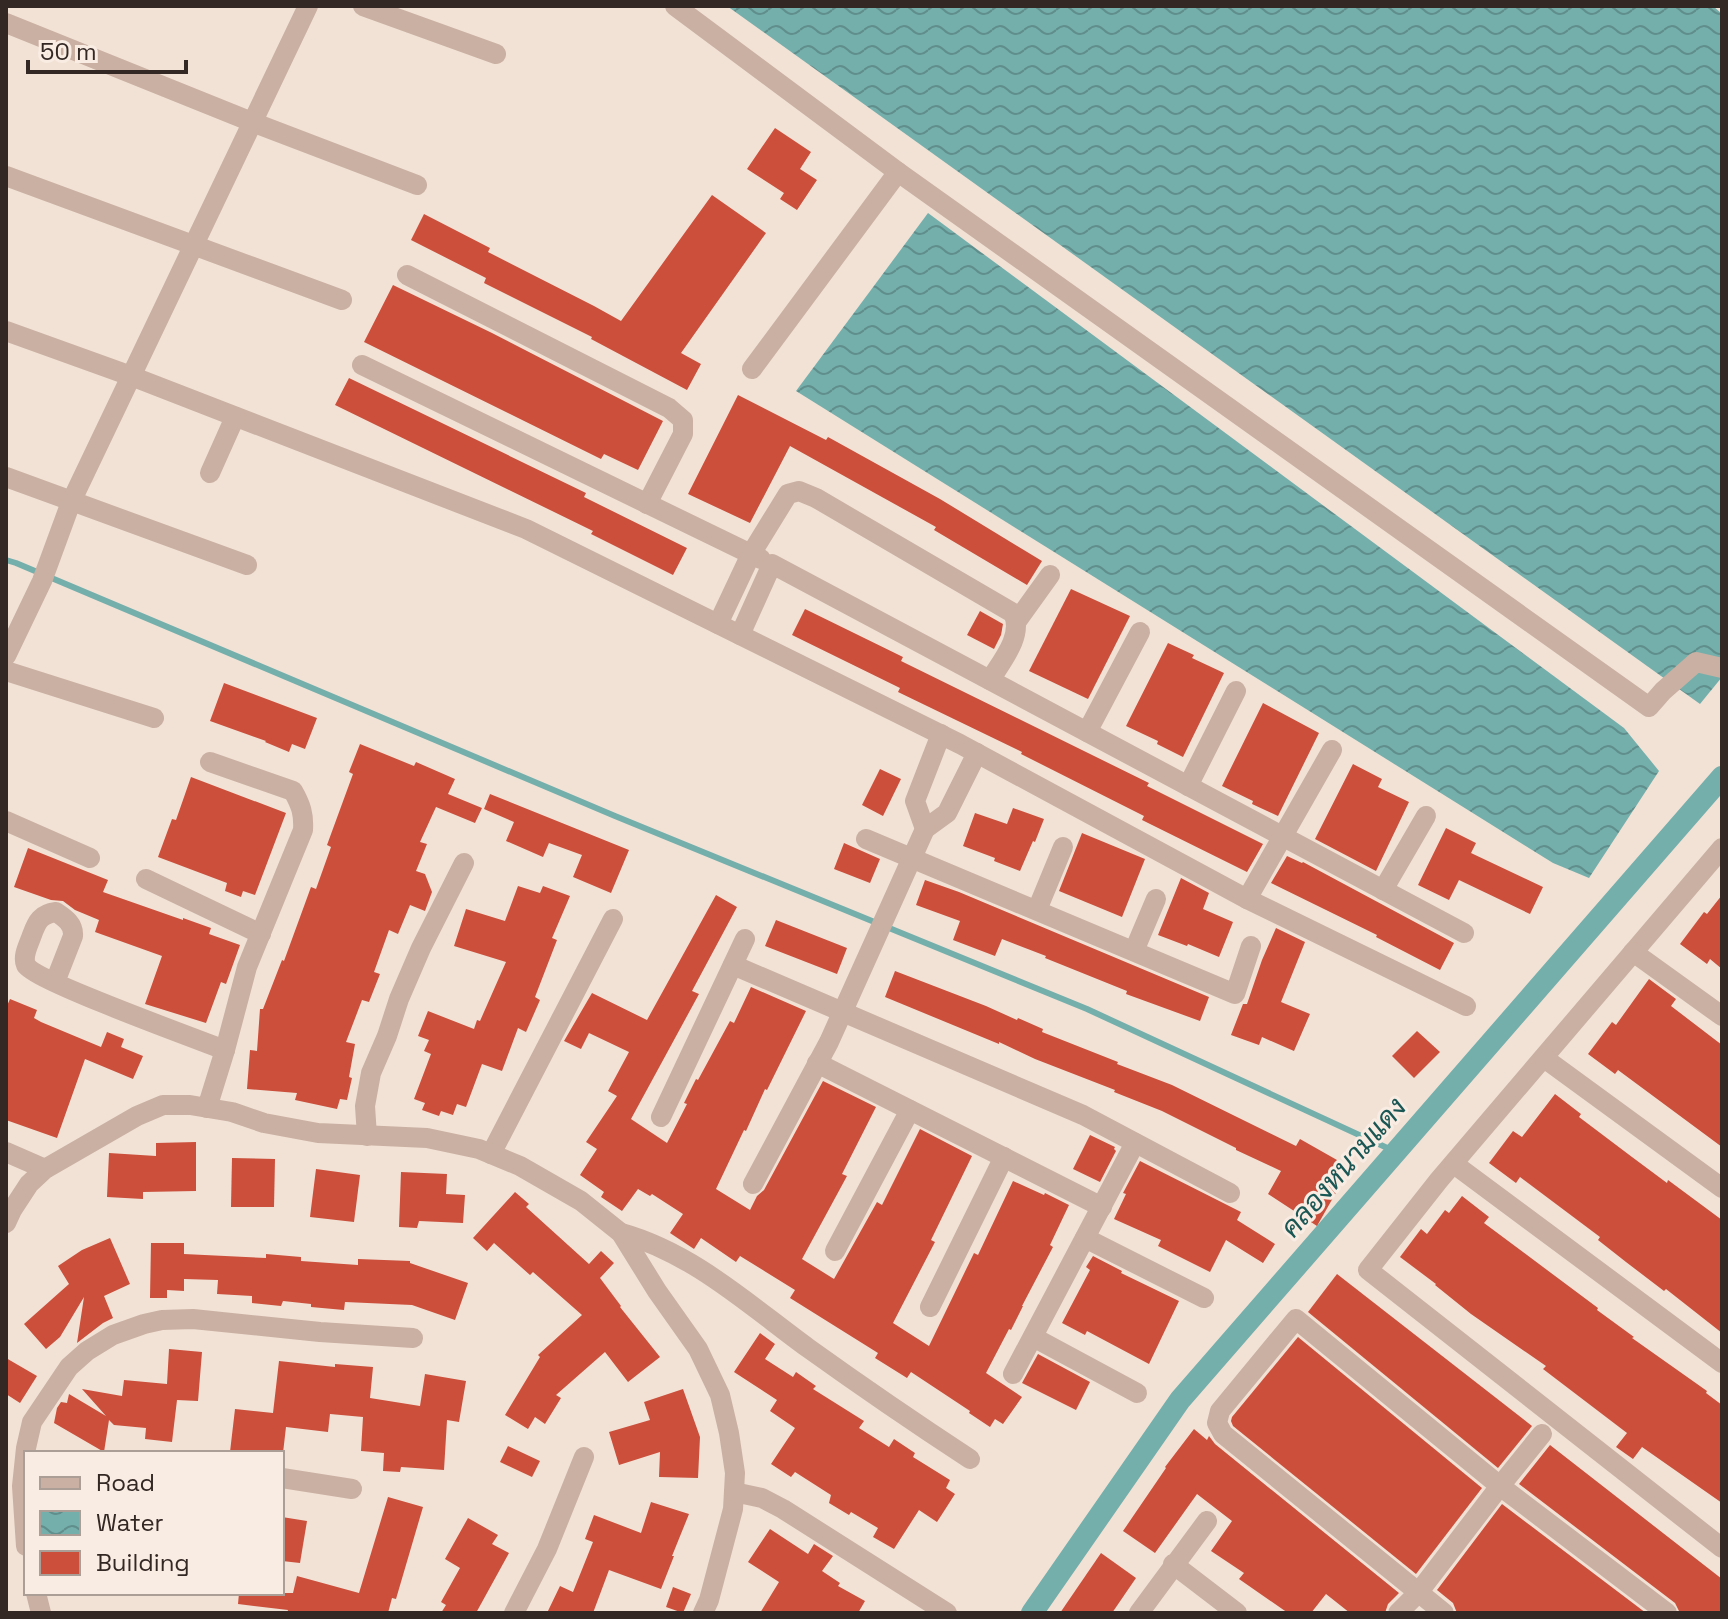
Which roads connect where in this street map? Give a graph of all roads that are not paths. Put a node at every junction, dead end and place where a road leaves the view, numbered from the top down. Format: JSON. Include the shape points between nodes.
{"nodes":[{"id":1,"x":308,"y":6,"type":"edge"},
{"id":2,"x":363,"y":6,"type":"edge"},
{"id":3,"x":675,"y":6,"type":"edge"},
{"id":4,"x":6,"y":23,"type":"edge"},
{"id":5,"x":496,"y":54,"type":"dead end"},
{"id":6,"x":252,"y":122,"type":"junction"},
{"id":7,"x":898,"y":172,"type":"junction"},
{"id":8,"x":6,"y":176,"type":"edge"},
{"id":9,"x":417,"y":185,"type":"dead end"},
{"id":10,"x":193,"y":246,"type":"junction"},
{"id":11,"x":407,"y":275,"type":"dead end"},
{"id":12,"x":342,"y":300,"type":"dead end"},
{"id":13,"x":6,"y":331,"type":"edge"},
{"id":14,"x":362,"y":365,"type":"dead end"},
{"id":15,"x":752,"y":369,"type":"dead end"},
{"id":16,"x":131,"y":376,"type":"junction"},
{"id":17,"x":235,"y":417,"type":"junction"},
{"id":18,"x":210,"y":473,"type":"dead end"},
{"id":19,"x":6,"y":477,"type":"edge"},
{"id":20,"x":71,"y":502,"type":"junction"},
{"id":21,"x":647,"y":504,"type":"junction"},
{"id":22,"x":751,"y":554,"type":"junction"},
{"id":23,"x":772,"y":564,"type":"junction"},
{"id":24,"x":247,"y":565,"type":"dead end"},
{"id":25,"x":1050,"y":575,"type":"dead end"},
{"id":26,"x":1017,"y":621,"type":"junction"},
{"id":27,"x":718,"y":624,"type":"junction"},
{"id":28,"x":1140,"y":632,"type":"dead end"},
{"id":29,"x":740,"y":635,"type":"junction"},
{"id":30,"x":6,"y":656,"type":"edge"},
{"id":31,"x":1722,"y":668,"type":"edge"},
{"id":32,"x":6,"y":671,"type":"edge"},
{"id":33,"x":990,"y":680,"type":"junction"},
{"id":34,"x":1236,"y":691,"type":"dead end"},
{"id":35,"x":154,"y":718,"type":"dead end"},
{"id":36,"x":1087,"y":732,"type":"junction"},
{"id":37,"x":941,"y":734,"type":"junction"},
{"id":38,"x":1332,"y":750,"type":"dead end"},
{"id":39,"x":977,"y":753,"type":"junction"},
{"id":40,"x":210,"y":762,"type":"dead end"},
{"id":41,"x":1188,"y":786,"type":"junction"},
{"id":42,"x":1426,"y":816,"type":"dead end"},
{"id":43,"x":6,"y":821,"type":"edge"},
{"id":44,"x":925,"y":829,"type":"junction"},
{"id":45,"x":1282,"y":836,"type":"junction"},
{"id":46,"x":866,"y":839,"type":"dead end"},
{"id":47,"x":1063,"y":847,"type":"dead end"},
{"id":48,"x":1722,"y":848,"type":"edge"},
{"id":49,"x":912,"y":857,"type":"junction"},
{"id":50,"x":90,"y":858,"type":"dead end"},
{"id":51,"x":464,"y":863,"type":"dead end"},
{"id":52,"x":146,"y":879,"type":"dead end"},
{"id":53,"x":1383,"y":890,"type":"junction"},
{"id":54,"x":1156,"y":899,"type":"dead end"},
{"id":55,"x":1247,"y":899,"type":"junction"},
{"id":56,"x":1037,"y":910,"type":"junction"},
{"id":57,"x":613,"y":919,"type":"dead end"},
{"id":58,"x":1464,"y":933,"type":"dead end"},
{"id":59,"x":261,"y":934,"type":"junction"},
{"id":60,"x":745,"y":939,"type":"dead end"},
{"id":61,"x":1251,"y":946,"type":"dead end"},
{"id":62,"x":1134,"y":951,"type":"junction"},
{"id":63,"x":1633,"y":952,"type":"junction"},
{"id":64,"x":733,"y":965,"type":"junction"},
{"id":65,"x":55,"y":982,"type":"dead end"},
{"id":66,"x":1466,"y":1006,"type":"dead end"},
{"id":67,"x":842,"y":1011,"type":"junction"},
{"id":68,"x":1722,"y":1016,"type":"edge"},
{"id":69,"x":225,"y":1050,"type":"junction"},
{"id":70,"x":1544,"y":1058,"type":"junction"},
{"id":71,"x":817,"y":1063,"type":"junction"},
{"id":72,"x":207,"y":1108,"type":"junction"},
{"id":73,"x":910,"y":1110,"type":"junction"},
{"id":74,"x":661,"y":1117,"type":"dead end"},
{"id":75,"x":367,"y":1136,"type":"junction"},
{"id":76,"x":1135,"y":1143,"type":"junction"},
{"id":77,"x":6,"y":1152,"type":"edge"},
{"id":78,"x":491,"y":1154,"type":"junction"},
{"id":79,"x":1004,"y":1157,"type":"junction"},
{"id":80,"x":1454,"y":1164,"type":"junction"},
{"id":81,"x":45,"y":1169,"type":"junction"},
{"id":82,"x":753,"y":1184,"type":"dead end"},
{"id":83,"x":1722,"y":1188,"type":"edge"},
{"id":84,"x":1230,"y":1193,"type":"dead end"},
{"id":85,"x":1102,"y":1207,"type":"junction"},
{"id":86,"x":6,"y":1223,"type":"edge"},
{"id":87,"x":621,"y":1233,"type":"junction"},
{"id":88,"x":1085,"y":1238,"type":"junction"},
{"id":89,"x":835,"y":1251,"type":"dead end"},
{"id":90,"x":1204,"y":1298,"type":"dead end"},
{"id":91,"x":930,"y":1307,"type":"dead end"},
{"id":92,"x":1033,"y":1337,"type":"junction"},
{"id":93,"x":413,"y":1338,"type":"dead end"},
{"id":94,"x":1722,"y":1363,"type":"edge"},
{"id":95,"x":1013,"y":1374,"type":"dead end"},
{"id":96,"x":1137,"y":1393,"type":"dead end"},
{"id":97,"x":1542,"y":1434,"type":"dead end"},
{"id":98,"x":26,"y":1451,"type":"edge"},
{"id":99,"x":584,"y":1457,"type":"dead end"},
{"id":100,"x":970,"y":1459,"type":"dead end"},
{"id":101,"x":284,"y":1478,"type":"edge"},
{"id":102,"x":1500,"y":1486,"type":"junction"},
{"id":103,"x":352,"y":1489,"type":"dead end"},
{"id":104,"x":734,"y":1492,"type":"junction"},
{"id":105,"x":24,"y":1498,"type":"edge"},
{"id":106,"x":1207,"y":1521,"type":"dead end"},
{"id":107,"x":24,"y":1527,"type":"edge"},
{"id":108,"x":1722,"y":1548,"type":"edge"},
{"id":109,"x":1173,"y":1564,"type":"junction"},
{"id":110,"x":1418,"y":1593,"type":"junction"},
{"id":111,"x":514,"y":1613,"type":"edge"},
{"id":112,"x":703,"y":1613,"type":"edge"},
{"id":113,"x":947,"y":1613,"type":"edge"},
{"id":114,"x":1139,"y":1613,"type":"edge"},
{"id":115,"x":1237,"y":1613,"type":"edge"},
{"id":116,"x":1398,"y":1613,"type":"edge"},
{"id":117,"x":1444,"y":1613,"type":"edge"},
{"id":118,"x":1667,"y":1613,"type":"edge"}],
"edges":[{"from":1,"to":6,"type":"street"},
{"from":2,"to":5,"type":"street"},
{"from":3,"to":7,"type":"street"},
{"from":4,"to":6,"type":"street"},
{"from":6,"to":9,"type":"street"},
{"from":6,"to":10,"type":"street"},
{"from":7,"to":15,"type":"street"},
{"from":7,"to":31,"type":"street","via":[[1649,707],[1696,662]]},
{"from":8,"to":10,"type":"street"},
{"from":10,"to":12,"type":"street"},
{"from":10,"to":16,"type":"street"},
{"from":11,"to":21,"type":"street","via":[[669,408],[683,420],[683,434]]},
{"from":13,"to":16,"type":"street"},
{"from":14,"to":21,"type":"street"},
{"from":16,"to":17,"type":"street"},
{"from":16,"to":20,"type":"street"},
{"from":17,"to":18,"type":"street"},
{"from":17,"to":27,"type":"street","via":[[526,529]]},
{"from":19,"to":20,"type":"street"},
{"from":20,"to":24,"type":"street"},
{"from":20,"to":30,"type":"street"},
{"from":21,"to":22,"type":"street"},
{"from":22,"to":23,"type":"street"},
{"from":22,"to":26,"type":"street","via":[[788,494],[799,491],[1013,613]]},
{"from":22,"to":27,"type":"street"},
{"from":23,"to":29,"type":"street"},
{"from":23,"to":33,"type":"street"},
{"from":25,"to":26,"type":"street"},
{"from":26,"to":33,"type":"street","via":[[1011,645]]},
{"from":27,"to":29,"type":"street"},
{"from":28,"to":36,"type":"street"},
{"from":29,"to":37,"type":"street"},
{"from":32,"to":35,"type":"street"},
{"from":33,"to":36,"type":"street"},
{"from":34,"to":41,"type":"street"},
{"from":36,"to":41,"type":"street"},
{"from":37,"to":39,"type":"street"},
{"from":37,"to":44,"type":"street","via":[[915,801]]},
{"from":38,"to":45,"type":"street"},
{"from":39,"to":44,"type":"street","via":[[947,813]]},
{"from":39,"to":55,"type":"street"},
{"from":40,"to":59,"type":"street","via":[[293,791],[301,803],[303,830]]},
{"from":41,"to":45,"type":"street"},
{"from":42,"to":53,"type":"street"},
{"from":43,"to":50,"type":"street"},
{"from":44,"to":49,"type":"street"},
{"from":45,"to":53,"type":"street"},
{"from":45,"to":55,"type":"street"},
{"from":46,"to":49,"type":"street"},
{"from":47,"to":56,"type":"street"},
{"from":48,"to":63,"type":"street"},
{"from":49,"to":56,"type":"street"},
{"from":49,"to":67,"type":"street"},
{"from":51,"to":75,"type":"street","via":[[421,948],[371,1073]]},
{"from":52,"to":59,"type":"street"},
{"from":53,"to":58,"type":"street"},
{"from":54,"to":62,"type":"street"},
{"from":55,"to":66,"type":"street"},
{"from":56,"to":62,"type":"street"},
{"from":57,"to":78,"type":"street"},
{"from":59,"to":69,"type":"street"},
{"from":60,"to":64,"type":"street"},
{"from":61,"to":62,"type":"street","via":[[1235,994]]},
{"from":63,"to":68,"type":"street"},
{"from":63,"to":70,"type":"street"},
{"from":64,"to":67,"type":"street"},
{"from":64,"to":74,"type":"street"},
{"from":65,"to":69,"type":"street"},
{"from":67,"to":71,"type":"street"},
{"from":67,"to":76,"type":"street","via":[[1083,1115]]},
{"from":69,"to":72,"type":"street"},
{"from":70,"to":80,"type":"street"},
{"from":70,"to":83,"type":"street"},
{"from":71,"to":73,"type":"street"},
{"from":71,"to":82,"type":"street"},
{"from":72,"to":75,"type":"street","via":[[318,1133]]},
{"from":72,"to":81,"type":"street","via":[[163,1105]]},
{"from":73,"to":79,"type":"street"},
{"from":73,"to":89,"type":"street"},
{"from":75,"to":78,"type":"street","via":[[427,1138]]},
{"from":76,"to":84,"type":"street"},
{"from":76,"to":85,"type":"street"},
{"from":77,"to":81,"type":"street"},
{"from":78,"to":87,"type":"street","via":[[581,1201]]},
{"from":79,"to":85,"type":"street"},
{"from":79,"to":91,"type":"street"},
{"from":80,"to":94,"type":"street"},
{"from":80,"to":108,"type":"street","via":[[1368,1270]]},
{"from":81,"to":86,"type":"street","via":[[29,1184]]},
{"from":85,"to":88,"type":"street"},
{"from":87,"to":100,"type":"street","via":[[701,1269]]},
{"from":87,"to":104,"type":"street","via":[[698,1349],[720,1395]]},
{"from":88,"to":90,"type":"street"},
{"from":88,"to":92,"type":"street"},
{"from":92,"to":95,"type":"street"},
{"from":92,"to":96,"type":"street"},
{"from":93,"to":98,"type":"street","via":[[193,1319],[133,1327],[87,1351],[69,1367],[32,1422]]},
{"from":97,"to":102,"type":"street"},
{"from":99,"to":111,"type":"street"},
{"from":101,"to":103,"type":"street"},
{"from":102,"to":110,"type":"street"},
{"from":102,"to":110,"type":"street","via":[[1296,1319],[1220,1411],[1217,1423],[1223,1434]]},
{"from":102,"to":118,"type":"street"},
{"from":104,"to":112,"type":"street"},
{"from":104,"to":113,"type":"street","via":[[783,1509]]},
{"from":105,"to":107,"type":"street"},
{"from":106,"to":109,"type":"street"},
{"from":109,"to":114,"type":"street"},
{"from":109,"to":115,"type":"street"},
{"from":110,"to":116,"type":"street"},
{"from":110,"to":117,"type":"street"}]}
